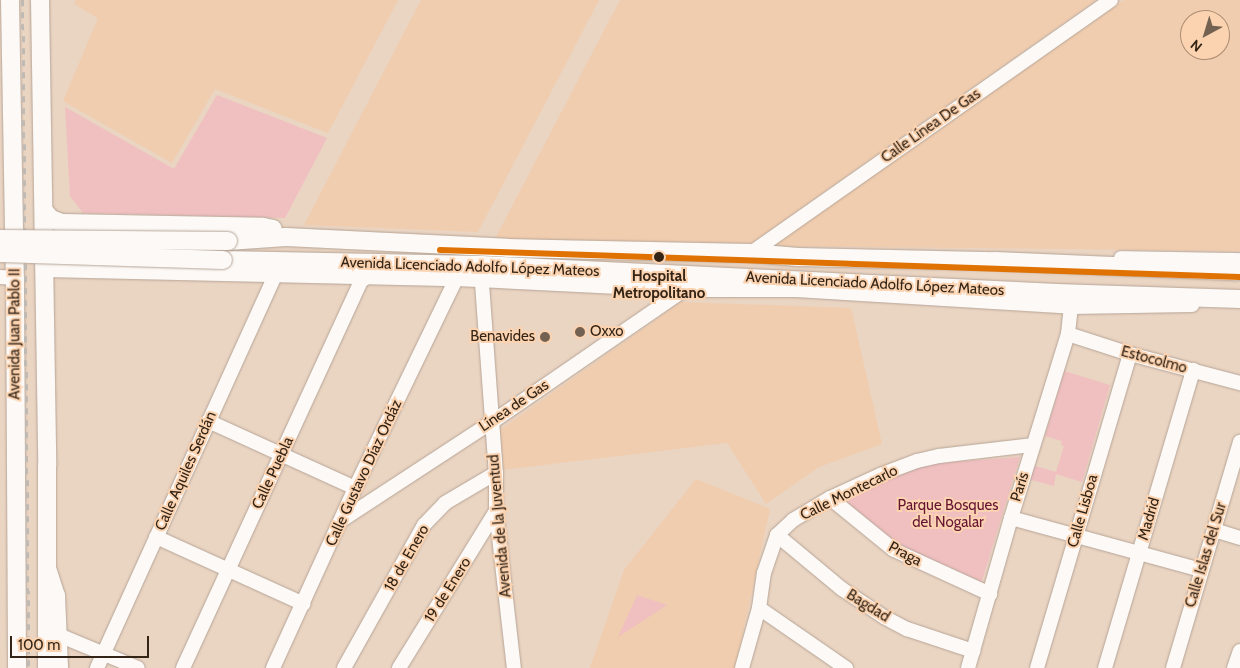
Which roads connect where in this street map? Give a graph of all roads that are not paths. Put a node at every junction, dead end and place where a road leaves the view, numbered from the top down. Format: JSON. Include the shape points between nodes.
{"nodes":[{"id":1,"x":8,"y":0,"type":"edge"},
{"id":2,"x":40,"y":0,"type":"edge"},
{"id":3,"x":1111,"y":0,"type":"edge"},
{"id":4,"x":44,"y":211,"type":"junction"},
{"id":5,"x":72,"y":224,"type":"junction"},
{"id":6,"x":286,"y":237,"type":"junction"},
{"id":7,"x":0,"y":239,"type":"edge"},
{"id":8,"x":0,"y":253,"type":"edge"},
{"id":9,"x":751,"y":253,"type":"junction"},
{"id":10,"x":333,"y":263,"type":"junction"},
{"id":11,"x":1239,"y":266,"type":"edge"},
{"id":12,"x":45,"y":270,"type":"junction"},
{"id":13,"x":69,"y":272,"type":"junction"},
{"id":14,"x":481,"y":272,"type":"junction"},
{"id":15,"x":276,"y":274,"type":"junction"},
{"id":16,"x":8,"y":277,"type":"edge"},
{"id":17,"x":363,"y":277,"type":"junction"},
{"id":18,"x":456,"y":279,"type":"junction"},
{"id":19,"x":684,"y":290,"type":"junction"},
{"id":20,"x":1058,"y":293,"type":"junction"},
{"id":21,"x":1007,"y":297,"type":"junction"},
{"id":22,"x":1240,"y":299,"type":"edge"},
{"id":23,"x":1035,"y":305,"type":"junction"},
{"id":24,"x":1240,"y":305,"type":"edge"},
{"id":25,"x":1071,"y":307,"type":"junction"},
{"id":26,"x":1068,"y":334,"type":"junction"},
{"id":27,"x":1130,"y":354,"type":"junction"},
{"id":28,"x":1193,"y":370,"type":"junction"},
{"id":29,"x":1240,"y":383,"type":"edge"},
{"id":30,"x":208,"y":421,"type":"junction"},
{"id":31,"x":492,"y":422,"type":"junction"},
{"id":32,"x":1240,"y":442,"type":"edge"},
{"id":33,"x":1033,"y":445,"type":"junction"},
{"id":34,"x":282,"y":454,"type":"junction"},
{"id":35,"x":496,"y":473,"type":"junction"},
{"id":36,"x":355,"y":488,"type":"junction"},
{"id":37,"x":830,"y":498,"type":"junction"},
{"id":38,"x":496,"y":511,"type":"junction"},
{"id":39,"x":1011,"y":518,"type":"junction"},
{"id":40,"x":342,"y":520,"type":"junction"},
{"id":41,"x":1214,"y":530,"type":"junction"},
{"id":42,"x":777,"y":535,"type":"junction"},
{"id":43,"x":156,"y":537,"type":"junction"},
{"id":44,"x":1075,"y":537,"type":"junction"},
{"id":45,"x":1240,"y":538,"type":"edge"},
{"id":46,"x":1140,"y":553,"type":"junction"},
{"id":47,"x":47,"y":564,"type":"junction"},
{"id":48,"x":228,"y":570,"type":"junction"},
{"id":49,"x":1201,"y":570,"type":"junction"},
{"id":50,"x":990,"y":594,"type":"junction"},
{"id":51,"x":304,"y":604,"type":"junction"},
{"id":52,"x":758,"y":608,"type":"junction"},
{"id":53,"x":61,"y":636,"type":"junction"},
{"id":54,"x":973,"y":651,"type":"junction"},
{"id":55,"x":1240,"y":651,"type":"edge"},
{"id":56,"x":104,"y":652,"type":"junction"},
{"id":57,"x":17,"y":668,"type":"edge"},
{"id":58,"x":47,"y":668,"type":"edge"},
{"id":59,"x":61,"y":668,"type":"edge"},
{"id":60,"x":97,"y":668,"type":"edge"},
{"id":61,"x":138,"y":668,"type":"edge"},
{"id":62,"x":183,"y":668,"type":"edge"},
{"id":63,"x":273,"y":668,"type":"edge"},
{"id":64,"x":344,"y":668,"type":"edge"},
{"id":65,"x":399,"y":668,"type":"edge"},
{"id":66,"x":514,"y":668,"type":"edge"},
{"id":67,"x":742,"y":668,"type":"edge"},
{"id":68,"x":846,"y":668,"type":"edge"},
{"id":69,"x":968,"y":668,"type":"edge"},
{"id":70,"x":1037,"y":668,"type":"edge"},
{"id":71,"x":1105,"y":668,"type":"edge"},
{"id":72,"x":1173,"y":668,"type":"edge"},
{"id":73,"x":1234,"y":668,"type":"edge"}],
"edges":[{"from":1,"to":16,"type":"main road","name":"Avenida Juan Pablo II"},
{"from":2,"to":4,"type":"main road","name":"Avenida Juan Pablo II"},
{"from":3,"to":9,"type":"street","name":"Calle Línea De Gas"},
{"from":4,"to":5,"type":"main road","via":[[55,221]]},
{"from":4,"to":12,"type":"main road","name":"Avenida Juan Pablo II"},
{"from":5,"to":6,"type":"main road","via":[[263,227]]},
{"from":5,"to":13,"type":"street","via":[[61,238],[59,247]]},
{"from":6,"to":7,"type":"main road","name":"Avenida Licenciado Adolfo López Mateos","bridge":true,"via":[[228,241]]},
{"from":6,"to":9,"type":"main road","name":"Avenida Licenciado Adolfo López Mateos","via":[[507,248]]},
{"from":8,"to":10,"type":"main road","name":"Avenida Licenciado Adolfo López Mateos","bridge":true},
{"from":9,"to":11,"type":"main road","name":"Avenida Licenciado Adolfo López Mateos","via":[[798,257]]},
{"from":10,"to":14,"type":"main road","name":"Avenida Licenciado Adolfo López Mateos"},
{"from":10,"to":17,"type":"main road"},
{"from":12,"to":13,"type":"street"},
{"from":12,"to":47,"type":"main road","name":"Avenida Juan Pablo II"},
{"from":13,"to":15,"type":"street"},
{"from":14,"to":18,"type":"street"},
{"from":14,"to":19,"type":"street"},
{"from":14,"to":21,"type":"main road","name":"Avenida Licenciado Adolfo López Mateos"},
{"from":14,"to":31,"type":"street","name":"Avenida de la Juventud"},
{"from":15,"to":17,"type":"street"},
{"from":15,"to":30,"type":"street","name":"Calle Aquiles Serdán"},
{"from":16,"to":57,"type":"main road","name":"Avenida Juan Pablo II"},
{"from":17,"to":18,"type":"street"},
{"from":17,"to":34,"type":"street","name":"Calle Puebla"},
{"from":18,"to":36,"type":"street","name":"Calle Gustavo Díaz Ordáz"},
{"from":19,"to":21,"type":"street"},
{"from":19,"to":31,"type":"street","name":"Línea de Gas"},
{"from":20,"to":21,"type":"main road","name":"Avenida Licenciado Adolfo López Mateos"},
{"from":20,"to":22,"type":"main road","name":"Avenida Licenciado Adolfo López Mateos"},
{"from":20,"to":23,"type":"main road"},
{"from":21,"to":23,"type":"street"},
{"from":23,"to":25,"type":"street"},
{"from":24,"to":25,"type":"street"},
{"from":25,"to":26,"type":"street","name":"París"},
{"from":26,"to":27,"type":"street","name":"Estocolmo"},
{"from":26,"to":33,"type":"street","name":"París"},
{"from":27,"to":28,"type":"street","name":"Estocolmo"},
{"from":27,"to":44,"type":"street","name":"Calle Lisboa"},
{"from":28,"to":29,"type":"street","name":"Estocolmo"},
{"from":28,"to":46,"type":"street","name":"Madrid"},
{"from":30,"to":34,"type":"street"},
{"from":30,"to":43,"type":"street","name":"Calle Aquiles Serdán"},
{"from":31,"to":35,"type":"street","name":"Avenida de la Juventud"},
{"from":31,"to":40,"type":"street","name":"Línea de Gas"},
{"from":32,"to":41,"type":"street","name":"Calle Islas del Sur"},
{"from":33,"to":37,"type":"street","name":"Calle Montecarlo","via":[[917,461]]},
{"from":33,"to":39,"type":"street","name":"París"},
{"from":34,"to":36,"type":"street"},
{"from":34,"to":48,"type":"street","name":"Calle Puebla"},
{"from":35,"to":38,"type":"street","name":"Avenida de la Juventud"},
{"from":35,"to":64,"type":"street","name":"18 de Enero","via":[[445,503],[424,525]]},
{"from":36,"to":40,"type":"street","name":"Calle Gustavo Díaz Ordáz"},
{"from":37,"to":42,"type":"street","name":"Calle Montecarlo","via":[[801,514]]},
{"from":37,"to":50,"type":"street","name":"Praga","via":[[894,550]]},
{"from":38,"to":65,"type":"street","name":"19 de Enero"},
{"from":38,"to":66,"type":"street","name":"Avenida de la Juventud"},
{"from":39,"to":44,"type":"street"},
{"from":39,"to":50,"type":"street","name":"París"},
{"from":40,"to":51,"type":"street","name":"Calle Gustavo Díaz Ordáz"},
{"from":41,"to":45,"type":"street"},
{"from":41,"to":49,"type":"street","name":"Calle Islas del Sur"},
{"from":42,"to":52,"type":"street","name":"Calle Montecarlo","via":[[764,573]]},
{"from":42,"to":54,"type":"street","name":"Bagdad","via":[[842,589],[884,617],[907,629]]},
{"from":43,"to":48,"type":"street"},
{"from":43,"to":56,"type":"street","name":"Calle Aquiles Serdán"},
{"from":44,"to":46,"type":"street"},
{"from":44,"to":70,"type":"street","name":"Calle Lisboa"},
{"from":46,"to":49,"type":"street"},
{"from":46,"to":71,"type":"street","name":"Madrid"},
{"from":47,"to":53,"type":"street","via":[[58,595]]},
{"from":47,"to":58,"type":"main road","name":"Avenida Juan Pablo II"},
{"from":48,"to":51,"type":"street"},
{"from":48,"to":62,"type":"street","name":"Calle Puebla"},
{"from":49,"to":72,"type":"street","name":"Calle Islas del Sur"},
{"from":50,"to":54,"type":"street","name":"París"},
{"from":51,"to":63,"type":"street","name":"Calle Gustavo Díaz Ordáz"},
{"from":52,"to":67,"type":"street","name":"Calle Montecarlo"},
{"from":52,"to":68,"type":"street"},
{"from":53,"to":56,"type":"street"},
{"from":53,"to":59,"type":"street"},
{"from":54,"to":69,"type":"street","name":"París"},
{"from":55,"to":73,"type":"street"},
{"from":56,"to":60,"type":"street","name":"Calle Aquiles Serdán"},
{"from":56,"to":61,"type":"street"}]}
